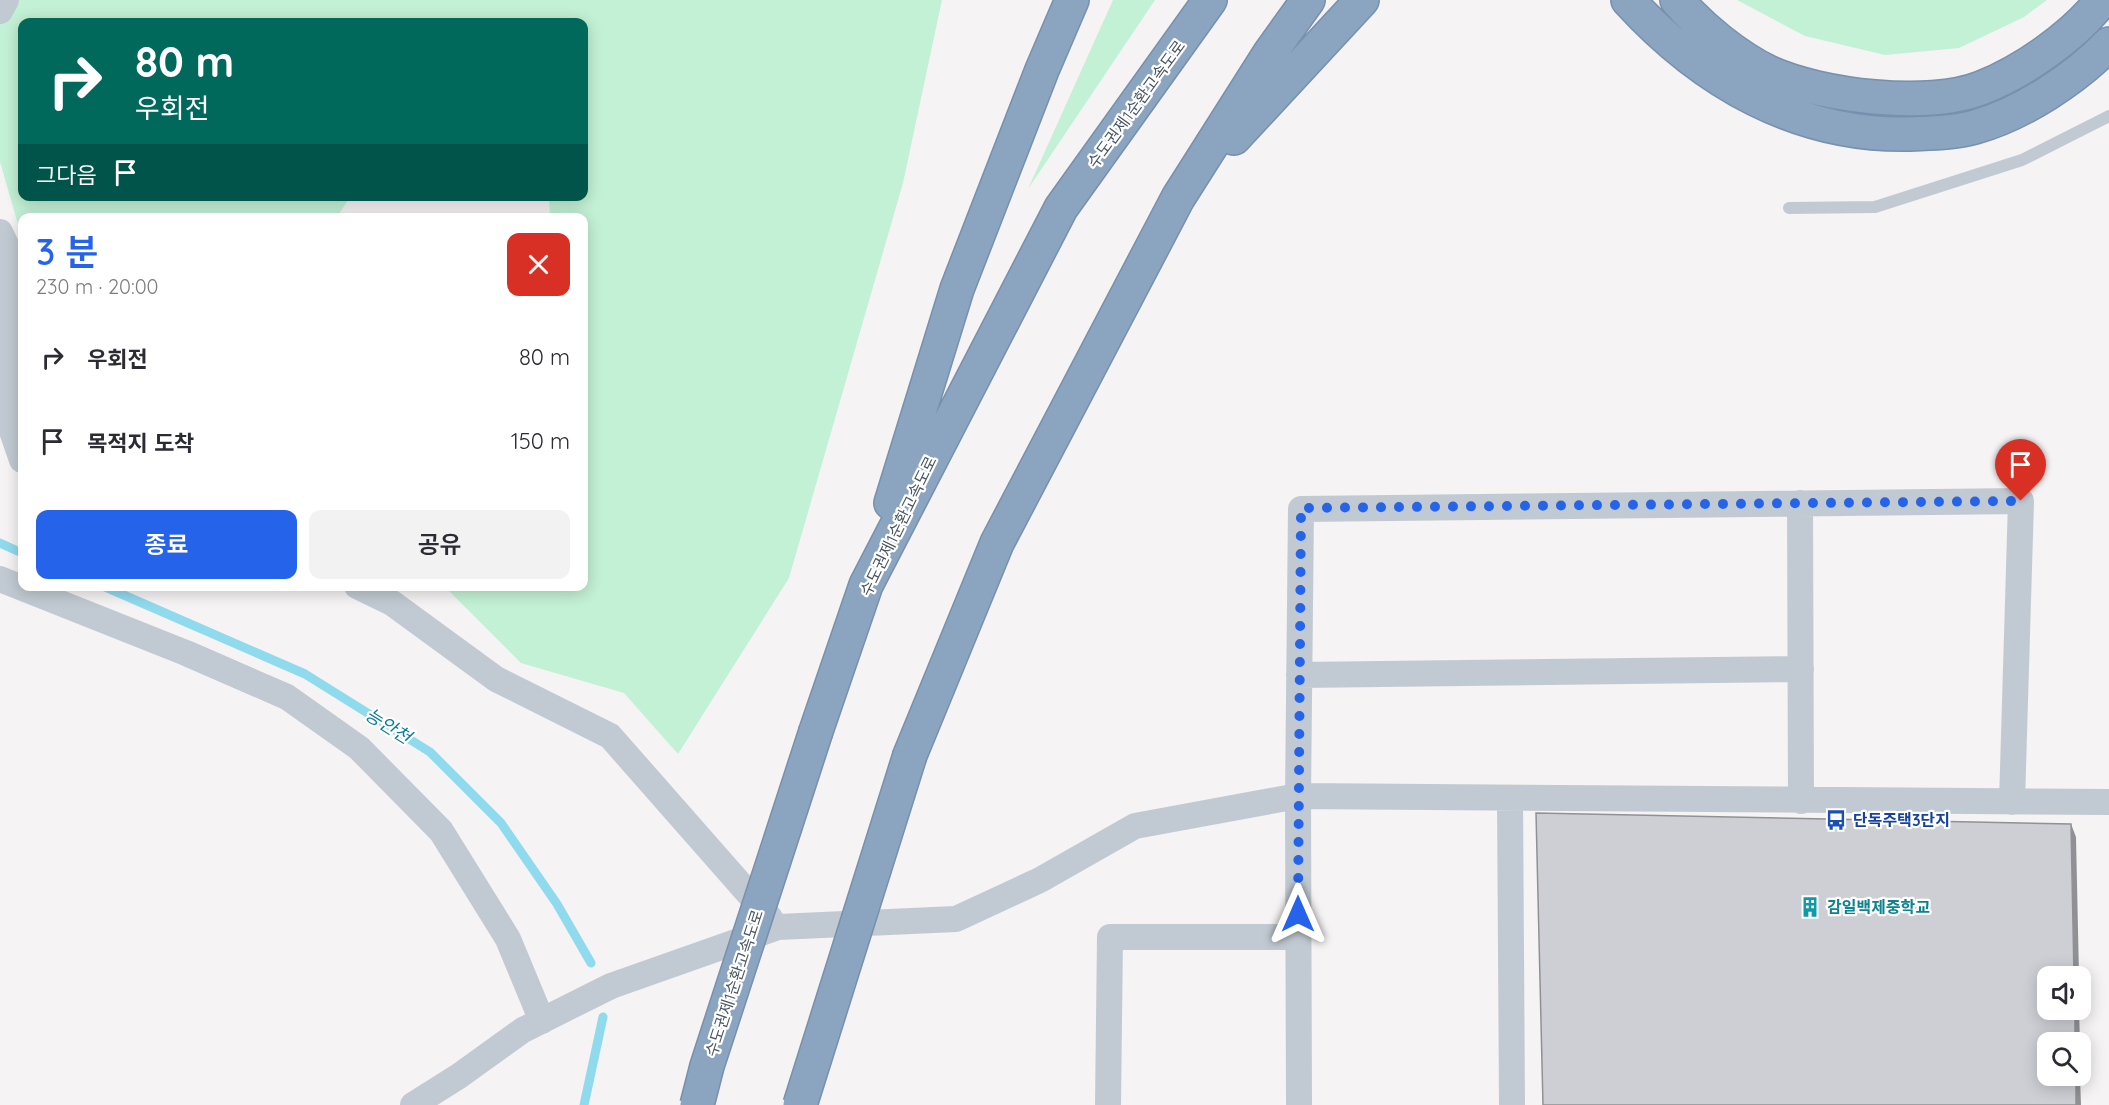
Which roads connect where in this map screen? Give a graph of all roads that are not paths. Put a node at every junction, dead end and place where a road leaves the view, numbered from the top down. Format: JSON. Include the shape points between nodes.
{"nodes":[{"id":1,"x":6,"y":0,"type":"edge"},
{"id":2,"x":1072,"y":0,"type":"edge"},
{"id":3,"x":1210,"y":0,"type":"edge"},
{"id":4,"x":1308,"y":0,"type":"edge"},
{"id":5,"x":1362,"y":0,"type":"edge"},
{"id":6,"x":1628,"y":0,"type":"edge"},
{"id":7,"x":1677,"y":0,"type":"edge"},
{"id":8,"x":2102,"y":0,"type":"edge"},
{"id":9,"x":0,"y":10,"type":"edge"},
{"id":10,"x":2109,"y":44,"type":"edge"},
{"id":11,"x":2109,"y":116,"type":"edge"},
{"id":12,"x":1178,"y":198,"type":"junction"},
{"id":13,"x":1790,"y":208,"type":"dead end"},
{"id":14,"x":0,"y":232,"type":"edge"},
{"id":15,"x":18,"y":448,"type":"edge"},
{"id":16,"x":1800,"y":503,"type":"junction"},
{"id":17,"x":0,"y":579,"type":"edge"},
{"id":18,"x":866,"y":585,"type":"junction"},
{"id":19,"x":18,"y":586,"type":"edge"},
{"id":20,"x":30,"y":591,"type":"edge"},
{"id":21,"x":379,"y":591,"type":"edge"},
{"id":22,"x":397,"y":595,"type":"edge"},
{"id":23,"x":1801,"y":669,"type":"junction"},
{"id":24,"x":1299,"y":675,"type":"junction"},
{"id":25,"x":1298,"y":796,"type":"junction"},
{"id":26,"x":1510,"y":798,"type":"junction"},
{"id":27,"x":1801,"y":801,"type":"junction"},
{"id":28,"x":2012,"y":802,"type":"junction"},
{"id":29,"x":2109,"y":802,"type":"edge"},
{"id":30,"x":778,"y":927,"type":"junction"},
{"id":31,"x":1298,"y":938,"type":"junction"},
{"id":32,"x":542,"y":1021,"type":"junction"},
{"id":33,"x":413,"y":1105,"type":"edge"},
{"id":34,"x":697,"y":1105,"type":"edge"},
{"id":35,"x":800,"y":1105,"type":"edge"},
{"id":36,"x":1108,"y":1105,"type":"edge"},
{"id":37,"x":1299,"y":1105,"type":"edge"},
{"id":38,"x":1512,"y":1105,"type":"edge"}],
"edges":[{"from":1,"to":9,"type":"street"},
{"from":2,"to":18,"type":"highway","via":[[957,289]]},
{"from":3,"to":18,"type":"highway","name":"수도권제1순환고속도로","via":[[1061,207]]},
{"from":4,"to":12,"type":"highway"},
{"from":5,"to":12,"type":"highway"},
{"from":6,"to":10,"type":"highway","via":[[1681,52],[1726,84],[1764,104],[1849,131],[1922,134],[1974,127],[2051,92]]},
{"from":7,"to":8,"type":"highway","via":[[1713,36],[1770,72],[1808,87],[1901,98],[1940,97],[1980,88],[2059,42]]},
{"from":11,"to":13,"type":"lane","via":[[2022,160],[1875,207]]},
{"from":12,"to":35,"type":"highway","bridge":true,"via":[[997,543],[910,754]]},
{"from":14,"to":15,"type":"street","via":[[11,255],[5,411]]},
{"from":16,"to":23,"type":"street"},
{"from":16,"to":24,"type":"street","via":[[1301,508]]},
{"from":16,"to":28,"type":"street","via":[[2021,501]]},
{"from":17,"to":19,"type":"street"},
{"from":18,"to":34,"type":"highway","name":"수도권제1순환고속도로","bridge":true},
{"from":20,"to":32,"type":"street","via":[[287,697],[359,748],[441,831],[508,939]]},
{"from":21,"to":22,"type":"street"},
{"from":22,"to":30,"type":"street","via":[[496,679],[610,735]]},
{"from":23,"to":24,"type":"street"},
{"from":23,"to":27,"type":"street"},
{"from":24,"to":25,"type":"street"},
{"from":25,"to":26,"type":"street"},
{"from":25,"to":30,"type":"street","via":[[1135,826],[1040,880],[956,919]]},
{"from":25,"to":31,"type":"street"},
{"from":26,"to":27,"type":"street"},
{"from":26,"to":38,"type":"street"},
{"from":27,"to":28,"type":"street"},
{"from":28,"to":29,"type":"street"},
{"from":30,"to":32,"type":"street","via":[[611,986]]},
{"from":31,"to":36,"type":"street","via":[[1110,937]]},
{"from":31,"to":37,"type":"street"},
{"from":32,"to":33,"type":"street"}]}
